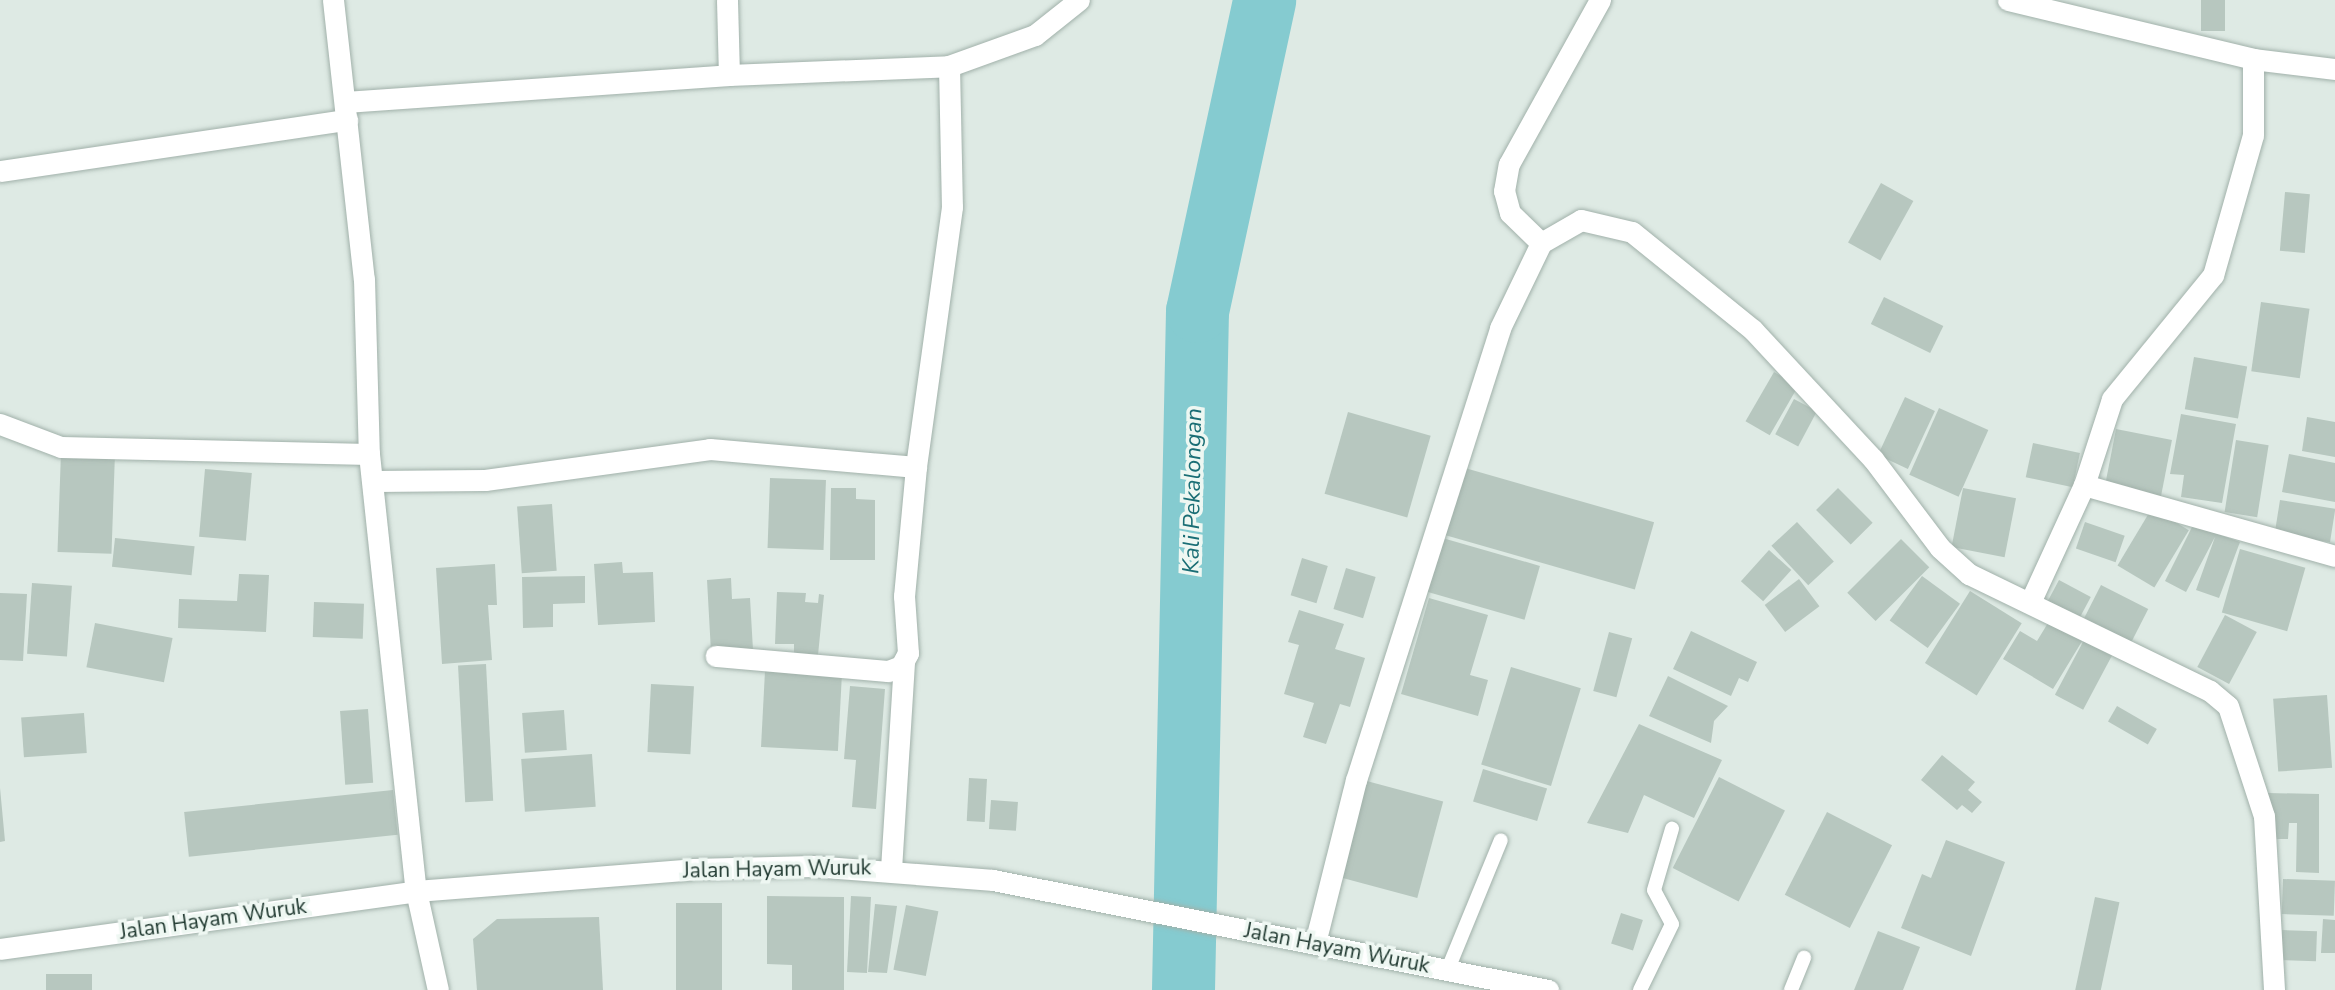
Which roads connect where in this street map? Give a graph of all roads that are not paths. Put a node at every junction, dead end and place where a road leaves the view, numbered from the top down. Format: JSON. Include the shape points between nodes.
{"nodes":[{"id":1,"x":333,"y":0,"type":"edge"},
{"id":2,"x":727,"y":0,"type":"edge"},
{"id":3,"x":1079,"y":0,"type":"edge"},
{"id":4,"x":1600,"y":0,"type":"edge"},
{"id":5,"x":2008,"y":0,"type":"edge"},
{"id":6,"x":2253,"y":59,"type":"junction"},
{"id":7,"x":949,"y":66,"type":"junction"},
{"id":8,"x":2335,"y":69,"type":"edge"},
{"id":9,"x":729,"y":75,"type":"junction"},
{"id":10,"x":346,"y":111,"type":"junction"},
{"id":11,"x":0,"y":171,"type":"edge"},
{"id":12,"x":1541,"y":243,"type":"junction"},
{"id":13,"x":0,"y":424,"type":"edge"},
{"id":14,"x":369,"y":454,"type":"junction"},
{"id":15,"x":916,"y":467,"type":"junction"},
{"id":16,"x":375,"y":481,"type":"junction"},
{"id":17,"x":2084,"y":485,"type":"junction"},
{"id":18,"x":2335,"y":556,"type":"edge"},
{"id":19,"x":2031,"y":600,"type":"junction"},
{"id":20,"x":716,"y":656,"type":"dead end"},
{"id":21,"x":904,"y":661,"type":"junction"},
{"id":22,"x":1672,"y":829,"type":"dead end"},
{"id":23,"x":1502,"y":841,"type":"dead end"},
{"id":24,"x":891,"y":869,"type":"junction"},
{"id":25,"x":416,"y":891,"type":"junction"},
{"id":26,"x":1307,"y":942,"type":"junction"},
{"id":27,"x":0,"y":949,"type":"edge"},
{"id":28,"x":1804,"y":957,"type":"dead end"},
{"id":29,"x":1448,"y":969,"type":"junction"},
{"id":30,"x":438,"y":990,"type":"edge"},
{"id":31,"x":1548,"y":990,"type":"edge"},
{"id":32,"x":1640,"y":990,"type":"edge"},
{"id":33,"x":1791,"y":990,"type":"edge"},
{"id":34,"x":2274,"y":990,"type":"edge"}],
"edges":[{"from":1,"to":10,"type":"street"},
{"from":2,"to":9,"type":"street"},
{"from":3,"to":7,"type":"street","via":[[1035,35]]},
{"from":4,"to":12,"type":"street","via":[[1509,164],[1504,191],[1510,213]]},
{"from":5,"to":6,"type":"street"},
{"from":6,"to":8,"type":"street"},
{"from":6,"to":17,"type":"street","via":[[2253,135],[2213,275],[2112,398]]},
{"from":7,"to":9,"type":"street"},
{"from":7,"to":15,"type":"street","via":[[952,207]]},
{"from":9,"to":10,"type":"street"},
{"from":10,"to":11,"type":"street"},
{"from":10,"to":14,"type":"street","via":[[364,278]]},
{"from":12,"to":19,"type":"street","via":[[1581,220],[1632,232],[1753,330],[1873,459],[1940,548],[1969,573]]},
{"from":12,"to":26,"type":"street","via":[[1496,340]]},
{"from":13,"to":14,"type":"street","via":[[61,447]]},
{"from":14,"to":16,"type":"street"},
{"from":15,"to":16,"type":"street","via":[[710,449],[485,480]]},
{"from":15,"to":21,"type":"street"},
{"from":16,"to":25,"type":"street"},
{"from":17,"to":18,"type":"street"},
{"from":17,"to":19,"type":"street"},
{"from":19,"to":34,"type":"street","via":[[2210,691],[2228,706],[2264,816]]},
{"from":20,"to":21,"type":"street","via":[[888,671]]},
{"from":21,"to":24,"type":"street"},
{"from":22,"to":32,"type":"lane","via":[[1654,890],[1672,924]]},
{"from":23,"to":29,"type":"lane"},
{"from":24,"to":25,"type":"street","name":"Jalan Hayam Wuruk","via":[[693,869]]},
{"from":24,"to":26,"type":"street","name":"Jalan Hayam Wuruk","via":[[993,880]]},
{"from":25,"to":27,"type":"street","name":"Jalan Hayam Wuruk"},
{"from":25,"to":30,"type":"street"},
{"from":26,"to":29,"type":"street","name":"Jalan Hayam Wuruk"},
{"from":28,"to":33,"type":"lane"},
{"from":29,"to":31,"type":"street","name":"Jalan Hayam Wuruk"}]}
